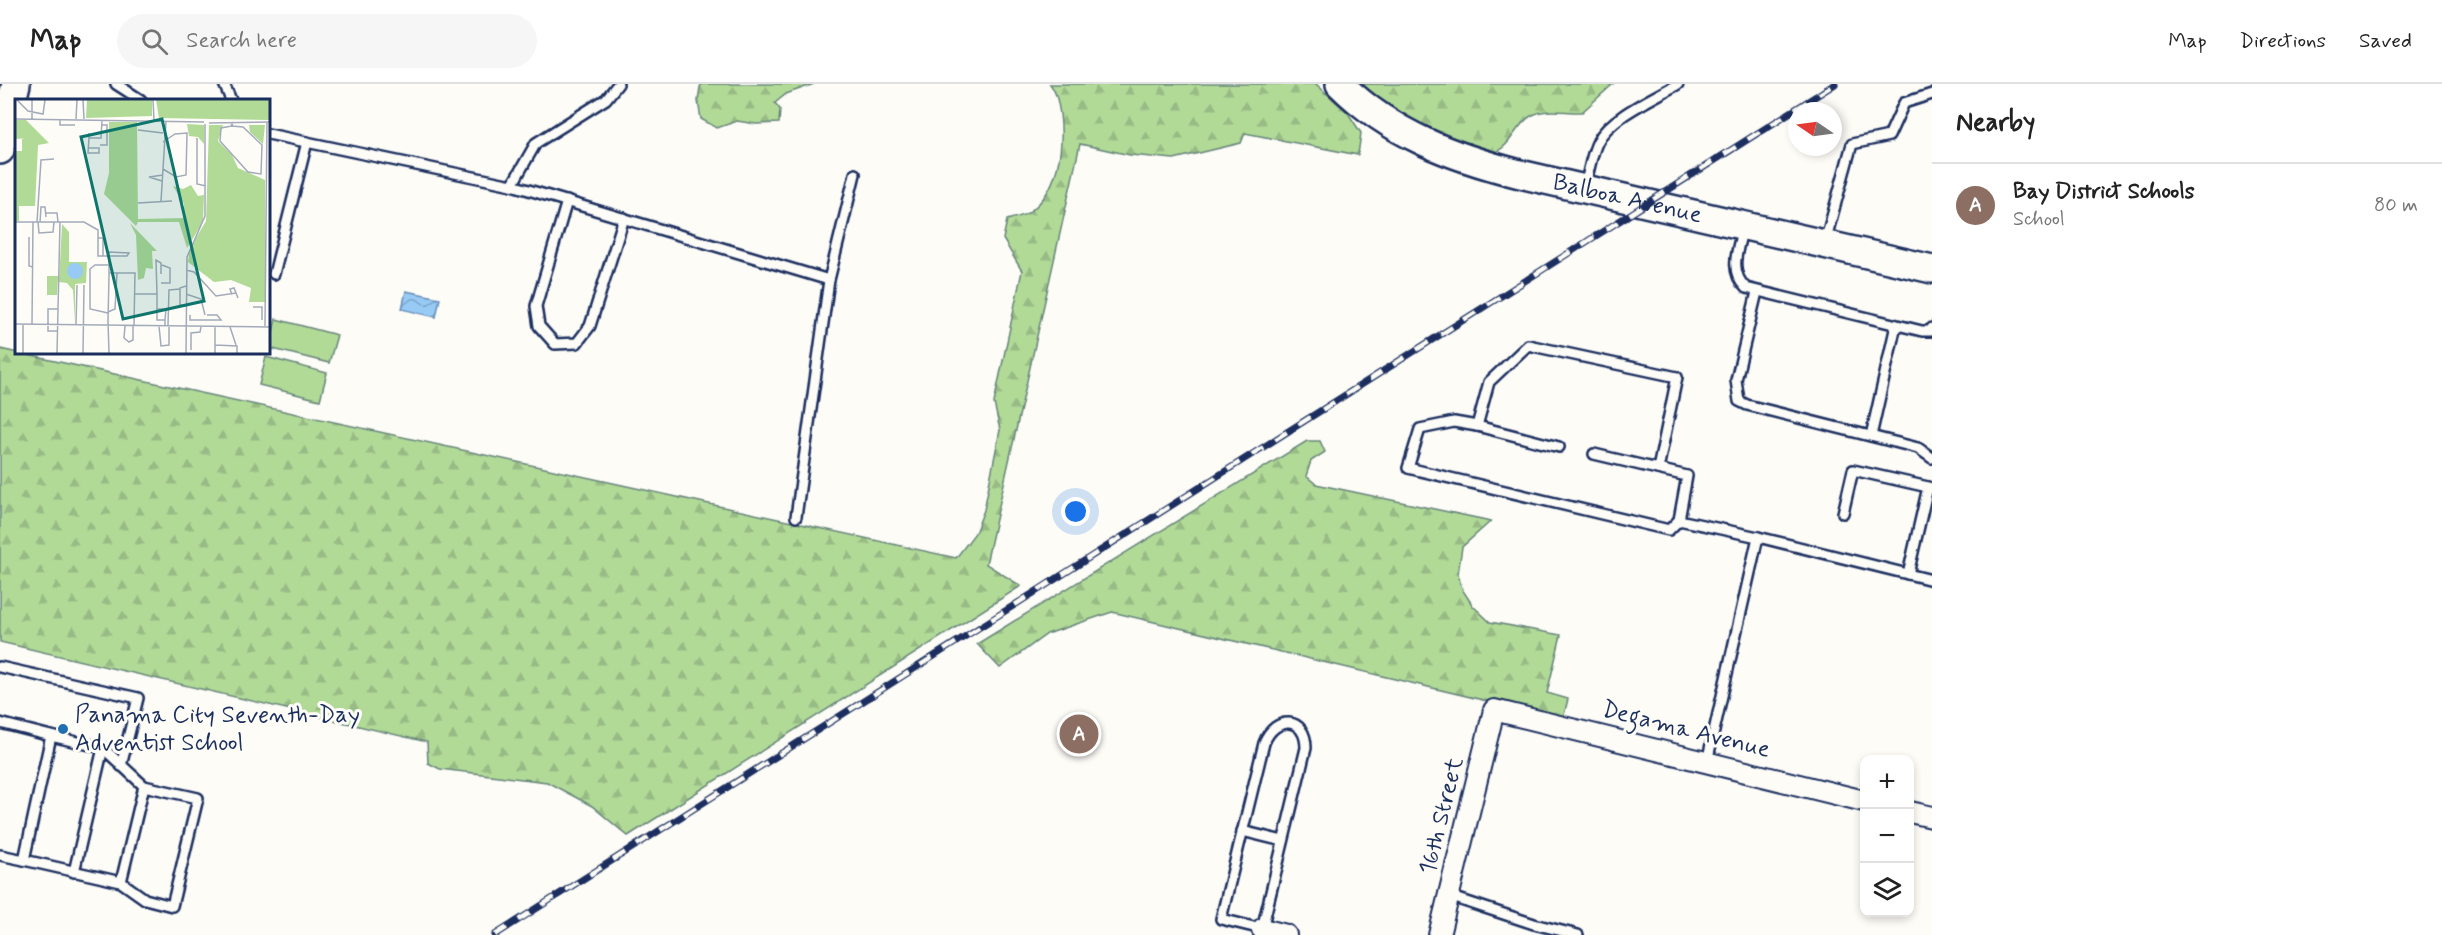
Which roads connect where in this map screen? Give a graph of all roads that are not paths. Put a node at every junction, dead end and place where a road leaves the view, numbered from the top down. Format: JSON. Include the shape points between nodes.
{"nodes":[{"id":1,"x":16,"y":84,"type":"edge"},
{"id":2,"x":116,"y":84,"type":"edge"},
{"id":3,"x":224,"y":84,"type":"edge"},
{"id":4,"x":618,"y":84,"type":"edge"},
{"id":5,"x":1340,"y":84,"type":"edge"},
{"id":6,"x":1678,"y":84,"type":"edge"},
{"id":7,"x":1932,"y":94,"type":"edge"},
{"id":8,"x":139,"y":99,"type":"edge"},
{"id":9,"x":231,"y":99,"type":"edge"},
{"id":10,"x":270,"y":134,"type":"edge"},
{"id":11,"x":307,"y":142,"type":"junction"},
{"id":12,"x":0,"y":150,"type":"edge"},
{"id":13,"x":855,"y":174,"type":"dead end"},
{"id":14,"x":512,"y":185,"type":"junction"},
{"id":15,"x":1585,"y":188,"type":"junction"},
{"id":16,"x":567,"y":201,"type":"junction"},
{"id":17,"x":624,"y":218,"type":"junction"},
{"id":18,"x":1743,"y":225,"type":"junction"},
{"id":19,"x":1825,"y":244,"type":"junction"},
{"id":20,"x":1932,"y":269,"type":"edge"},
{"id":21,"x":274,"y":274,"type":"dead end"},
{"id":22,"x":829,"y":280,"type":"junction"},
{"id":23,"x":1757,"y":292,"type":"junction"},
{"id":24,"x":1896,"y":325,"type":"junction"},
{"id":25,"x":1932,"y":328,"type":"edge"},
{"id":26,"x":1477,"y":426,"type":"junction"},
{"id":27,"x":1871,"y":436,"type":"junction"},
{"id":28,"x":1559,"y":447,"type":"dead end"},
{"id":29,"x":1594,"y":454,"type":"dead end"},
{"id":30,"x":1932,"y":458,"type":"edge"},
{"id":31,"x":1658,"y":469,"type":"junction"},
{"id":32,"x":1930,"y":487,"type":"edge"},
{"id":33,"x":1843,"y":513,"type":"dead end"},
{"id":34,"x":796,"y":517,"type":"dead end"},
{"id":35,"x":1679,"y":520,"type":"junction"},
{"id":36,"x":1758,"y":537,"type":"junction"},
{"id":37,"x":1908,"y":574,"type":"junction"},
{"id":38,"x":1932,"y":580,"type":"edge"},
{"id":39,"x":0,"y":666,"type":"edge"},
{"id":40,"x":1494,"y":710,"type":"joint"},
{"id":41,"x":0,"y":723,"type":"edge"},
{"id":42,"x":51,"y":736,"type":"junction"},
{"id":43,"x":103,"y":748,"type":"junction"},
{"id":44,"x":1707,"y":762,"type":"junction"},
{"id":45,"x":121,"y":766,"type":"junction"},
{"id":46,"x":144,"y":786,"type":"junction"},
{"id":47,"x":1860,"y":800,"type":"edge"},
{"id":48,"x":1914,"y":813,"type":"edge"},
{"id":49,"x":1932,"y":817,"type":"edge"},
{"id":50,"x":1242,"y":831,"type":"junction"},
{"id":51,"x":1283,"y":841,"type":"junction"},
{"id":52,"x":0,"y":855,"type":"edge"},
{"id":53,"x":24,"y":860,"type":"junction"},
{"id":54,"x":74,"y":872,"type":"junction"},
{"id":55,"x":121,"y":882,"type":"junction"},
{"id":56,"x":1449,"y":896,"type":"junction"},
{"id":57,"x":1261,"y":932,"type":"edge"},
{"id":58,"x":1286,"y":935,"type":"edge"},
{"id":59,"x":1439,"y":935,"type":"edge"},
{"id":60,"x":1578,"y":935,"type":"edge"}],
"edges":[{"from":1,"to":12,"type":"street"},
{"from":2,"to":8,"type":"lane"},
{"from":3,"to":9,"type":"lane"},
{"from":4,"to":14,"type":"lane","via":[[606,99],[536,143]]},
{"from":5,"to":15,"type":"street","name":"Balboa Avenue","via":[[1377,116],[1434,147],[1499,168]]},
{"from":6,"to":15,"type":"lane","via":[[1619,118],[1602,134]]},
{"from":7,"to":19,"type":"lane","via":[[1904,103],[1889,136],[1852,144]]},
{"from":10,"to":11,"type":"lane"},
{"from":11,"to":14,"type":"lane"},
{"from":11,"to":21,"type":"lane"},
{"from":13,"to":22,"type":"lane"},
{"from":14,"to":16,"type":"lane"},
{"from":15,"to":18,"type":"street","name":"Balboa Avenue"},
{"from":16,"to":17,"type":"lane"},
{"from":16,"to":17,"type":"lane","via":[[536,306],[539,326],[555,344],[577,343],[590,326]]},
{"from":17,"to":22,"type":"lane"},
{"from":18,"to":19,"type":"street","name":"Balboa Avenue"},
{"from":18,"to":23,"type":"lane","via":[[1734,264],[1740,283]]},
{"from":19,"to":20,"type":"street","name":"Balboa Avenue"},
{"from":22,"to":34,"type":"lane"},
{"from":23,"to":24,"type":"lane"},
{"from":23,"to":27,"type":"lane","via":[[1736,380],[1739,401]]},
{"from":24,"to":25,"type":"lane","via":[[1922,332]]},
{"from":24,"to":27,"type":"lane"},
{"from":26,"to":28,"type":"lane"},
{"from":26,"to":31,"type":"lane","via":[[1489,382],[1528,345],[1677,377]]},
{"from":26,"to":35,"type":"lane","via":[[1454,422],[1420,429],[1408,468],[1669,530]]},
{"from":27,"to":30,"type":"lane","via":[[1918,448]]},
{"from":29,"to":31,"type":"lane"},
{"from":31,"to":35,"type":"lane","via":[[1688,476]]},
{"from":32,"to":33,"type":"lane","via":[[1853,470]]},
{"from":32,"to":37,"type":"lane"},
{"from":35,"to":36,"type":"lane"},
{"from":36,"to":37,"type":"lane"},
{"from":36,"to":44,"type":"lane"},
{"from":37,"to":38,"type":"lane"},
{"from":39,"to":45,"type":"lane","via":[[138,698]]},
{"from":40,"to":44,"type":"street","name":"Degama Avenue"},
{"from":40,"to":56,"type":"street","name":"16th Street"},
{"from":41,"to":42,"type":"lane"},
{"from":42,"to":43,"type":"lane"},
{"from":42,"to":53,"type":"lane"},
{"from":43,"to":45,"type":"lane"},
{"from":43,"to":54,"type":"lane"},
{"from":44,"to":47,"type":"street","name":"Degama Avenue"},
{"from":45,"to":46,"type":"lane"},
{"from":46,"to":55,"type":"lane"},
{"from":46,"to":55,"type":"lane","via":[[198,798],[172,906],[145,900]]},
{"from":48,"to":49,"type":"street"},
{"from":50,"to":51,"type":"lane"},
{"from":50,"to":51,"type":"lane","via":[[1267,735],[1275,726],[1292,724],[1303,732],[1306,748]]},
{"from":50,"to":57,"type":"lane","via":[[1221,920]]},
{"from":51,"to":57,"type":"lane"},
{"from":52,"to":53,"type":"lane"},
{"from":53,"to":54,"type":"lane"},
{"from":54,"to":55,"type":"lane"},
{"from":56,"to":59,"type":"street","name":"16th Street"},
{"from":56,"to":60,"type":"lane"},
{"from":57,"to":58,"type":"street"}]}
